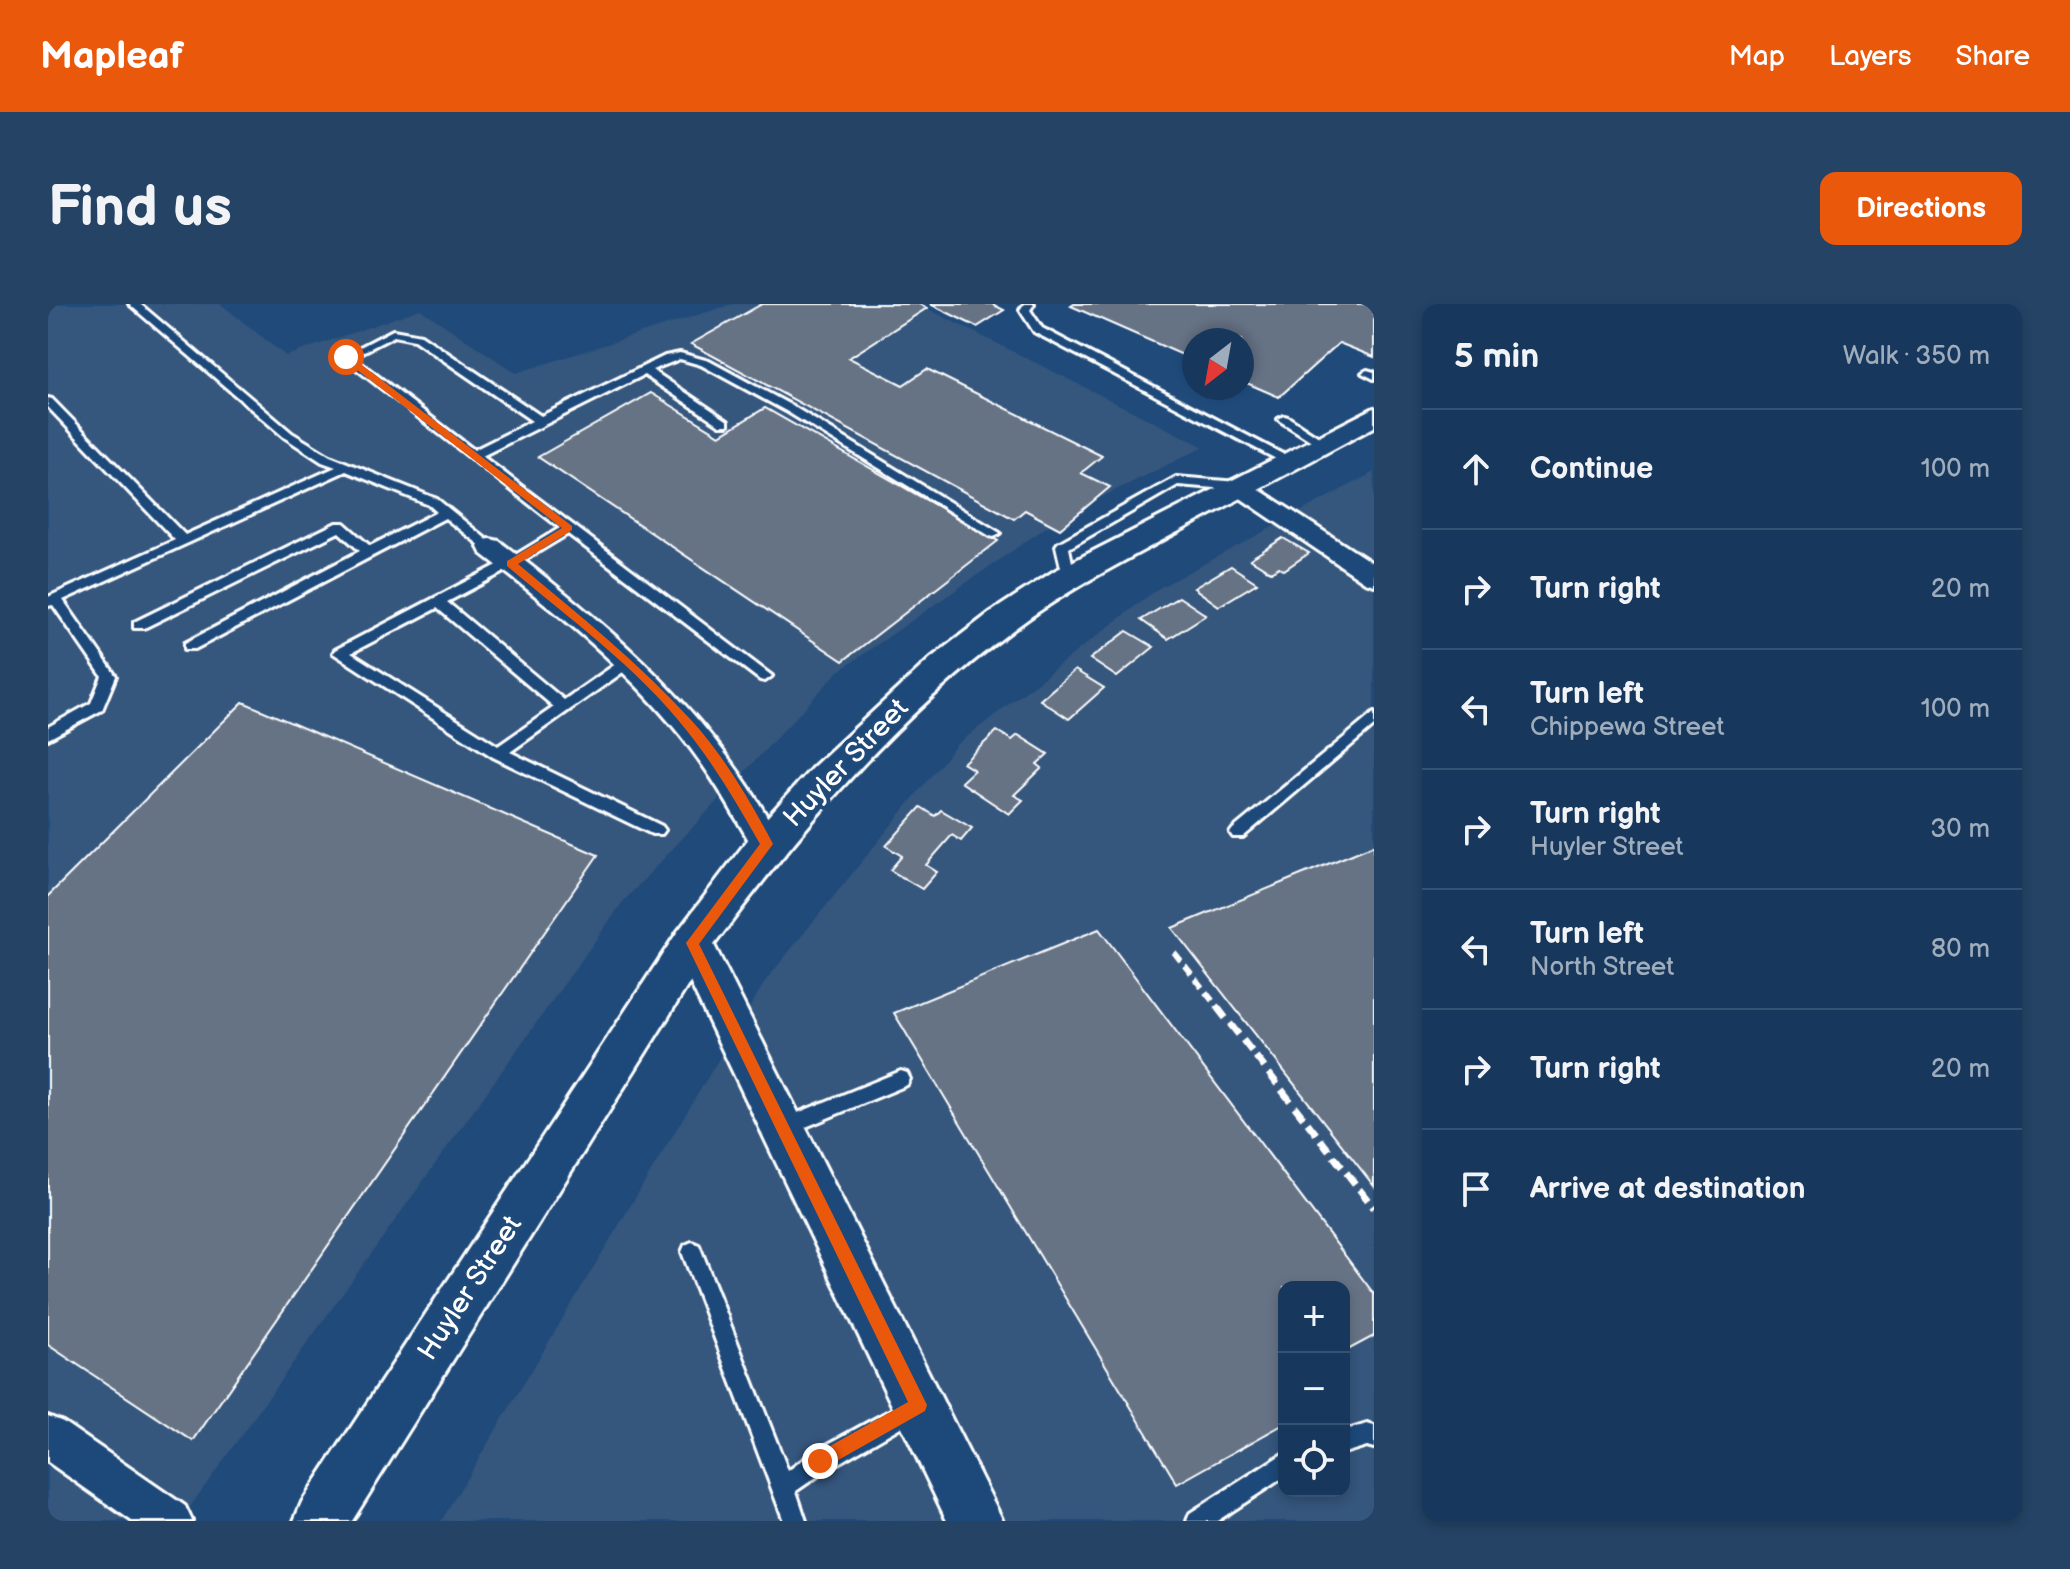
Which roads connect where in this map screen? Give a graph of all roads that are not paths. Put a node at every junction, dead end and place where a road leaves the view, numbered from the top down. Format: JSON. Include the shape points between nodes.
{"nodes":[{"id":1,"x":134,"y":304,"type":"edge"},
{"id":2,"x":1029,"y":304,"type":"edge"},
{"id":3,"x":644,"y":370,"type":"junction"},
{"id":4,"x":48,"y":401,"type":"edge"},
{"id":5,"x":1374,"y":416,"type":"edge"},
{"id":6,"x":1284,"y":419,"type":"dead end"},
{"id":7,"x":540,"y":421,"type":"junction"},
{"id":8,"x":724,"y":423,"type":"dead end"},
{"id":9,"x":1322,"y":443,"type":"junction"},
{"id":10,"x":474,"y":455,"type":"junction"},
{"id":11,"x":1288,"y":460,"type":"junction"},
{"id":12,"x":346,"y":467,"type":"junction"},
{"id":13,"x":1238,"y":486,"type":"junction"},
{"id":14,"x":446,"y":512,"type":"junction"},
{"id":15,"x":568,"y":528,"type":"junction"},
{"id":16,"x":994,"y":533,"type":"dead end"},
{"id":17,"x":183,"y":541,"type":"junction"},
{"id":18,"x":369,"y":552,"type":"junction"},
{"id":19,"x":500,"y":555,"type":"junction"},
{"id":20,"x":1374,"y":576,"type":"edge"},
{"id":21,"x":51,"y":601,"type":"edge"},
{"id":22,"x":438,"y":602,"type":"junction"},
{"id":23,"x":139,"y":625,"type":"dead end"},
{"id":24,"x":190,"y":646,"type":"dead end"},
{"id":25,"x":628,"y":662,"type":"junction"},
{"id":26,"x":765,"y":676,"type":"dead end"},
{"id":27,"x":563,"y":707,"type":"junction"},
{"id":28,"x":1374,"y":718,"type":"edge"},
{"id":29,"x":48,"y":734,"type":"edge"},
{"id":30,"x":498,"y":753,"type":"junction"},
{"id":31,"x":657,"y":830,"type":"dead end"},
{"id":32,"x":1238,"y":833,"type":"dead end"},
{"id":33,"x":767,"y":844,"type":"junction"},
{"id":34,"x":692,"y":943,"type":"junction"},
{"id":35,"x":901,"y":1079,"type":"dead end"},
{"id":36,"x":783,"y":1128,"type":"junction"},
{"id":37,"x":692,"y":1252,"type":"dead end"},
{"id":38,"x":919,"y":1405,"type":"junction"},
{"id":39,"x":48,"y":1437,"type":"edge"},
{"id":40,"x":1374,"y":1437,"type":"edge"},
{"id":41,"x":1350,"y":1440,"type":"edge"},
{"id":42,"x":1278,"y":1468,"type":"edge"},
{"id":43,"x":784,"y":1487,"type":"junction"},
{"id":44,"x":170,"y":1521,"type":"edge"},
{"id":45,"x":321,"y":1521,"type":"edge"},
{"id":46,"x":795,"y":1521,"type":"edge"},
{"id":47,"x":976,"y":1521,"type":"edge"},
{"id":48,"x":1198,"y":1521,"type":"edge"}],
"edges":[{"from":1,"to":12,"type":"lane","via":[[288,435]]},
{"from":2,"to":11,"type":"lane","via":[[1025,310],[1038,330]]},
{"from":3,"to":7,"type":"lane"},
{"from":3,"to":8,"type":"lane"},
{"from":3,"to":16,"type":"lane","via":[[680,356],[705,363]]},
{"from":4,"to":17,"type":"lane"},
{"from":5,"to":9,"type":"street","name":"Huyler Street"},
{"from":6,"to":9,"type":"lane"},
{"from":7,"to":10,"type":"lane"},
{"from":7,"to":10,"type":"lane","via":[[417,337],[393,333],[346,357]]},
{"from":9,"to":11,"type":"street","name":"Huyler Street"},
{"from":10,"to":15,"type":"lane"},
{"from":11,"to":13,"type":"street","name":"Huyler Street"},
{"from":12,"to":14,"type":"lane"},
{"from":12,"to":17,"type":"lane"},
{"from":13,"to":20,"type":"street"},
{"from":13,"to":33,"type":"street","name":"Huyler Street","via":[[1069,577],[1003,620],[864,738]]},
{"from":14,"to":18,"type":"lane"},
{"from":14,"to":19,"type":"lane"},
{"from":15,"to":19,"type":"lane"},
{"from":15,"to":26,"type":"lane"},
{"from":17,"to":21,"type":"lane"},
{"from":18,"to":23,"type":"lane","via":[[340,526]]},
{"from":18,"to":24,"type":"lane"},
{"from":19,"to":22,"type":"lane"},
{"from":19,"to":25,"type":"street"},
{"from":21,"to":29,"type":"lane","via":[[109,676],[97,706]]},
{"from":22,"to":27,"type":"lane"},
{"from":22,"to":30,"type":"lane","via":[[340,653]]},
{"from":25,"to":27,"type":"lane"},
{"from":25,"to":33,"type":"street","via":[[690,726]]},
{"from":27,"to":30,"type":"lane"},
{"from":28,"to":32,"type":"lane"},
{"from":30,"to":31,"type":"lane"},
{"from":33,"to":34,"type":"street","name":"Huyler Street"},
{"from":34,"to":36,"type":"street"},
{"from":34,"to":45,"type":"street","name":"Huyler Street"},
{"from":35,"to":36,"type":"lane"},
{"from":36,"to":38,"type":"street"},
{"from":37,"to":43,"type":"lane"},
{"from":38,"to":43,"type":"lane"},
{"from":38,"to":47,"type":"street"},
{"from":39,"to":44,"type":"street"},
{"from":40,"to":41,"type":"lane"},
{"from":42,"to":48,"type":"lane"},
{"from":43,"to":46,"type":"lane"}]}
